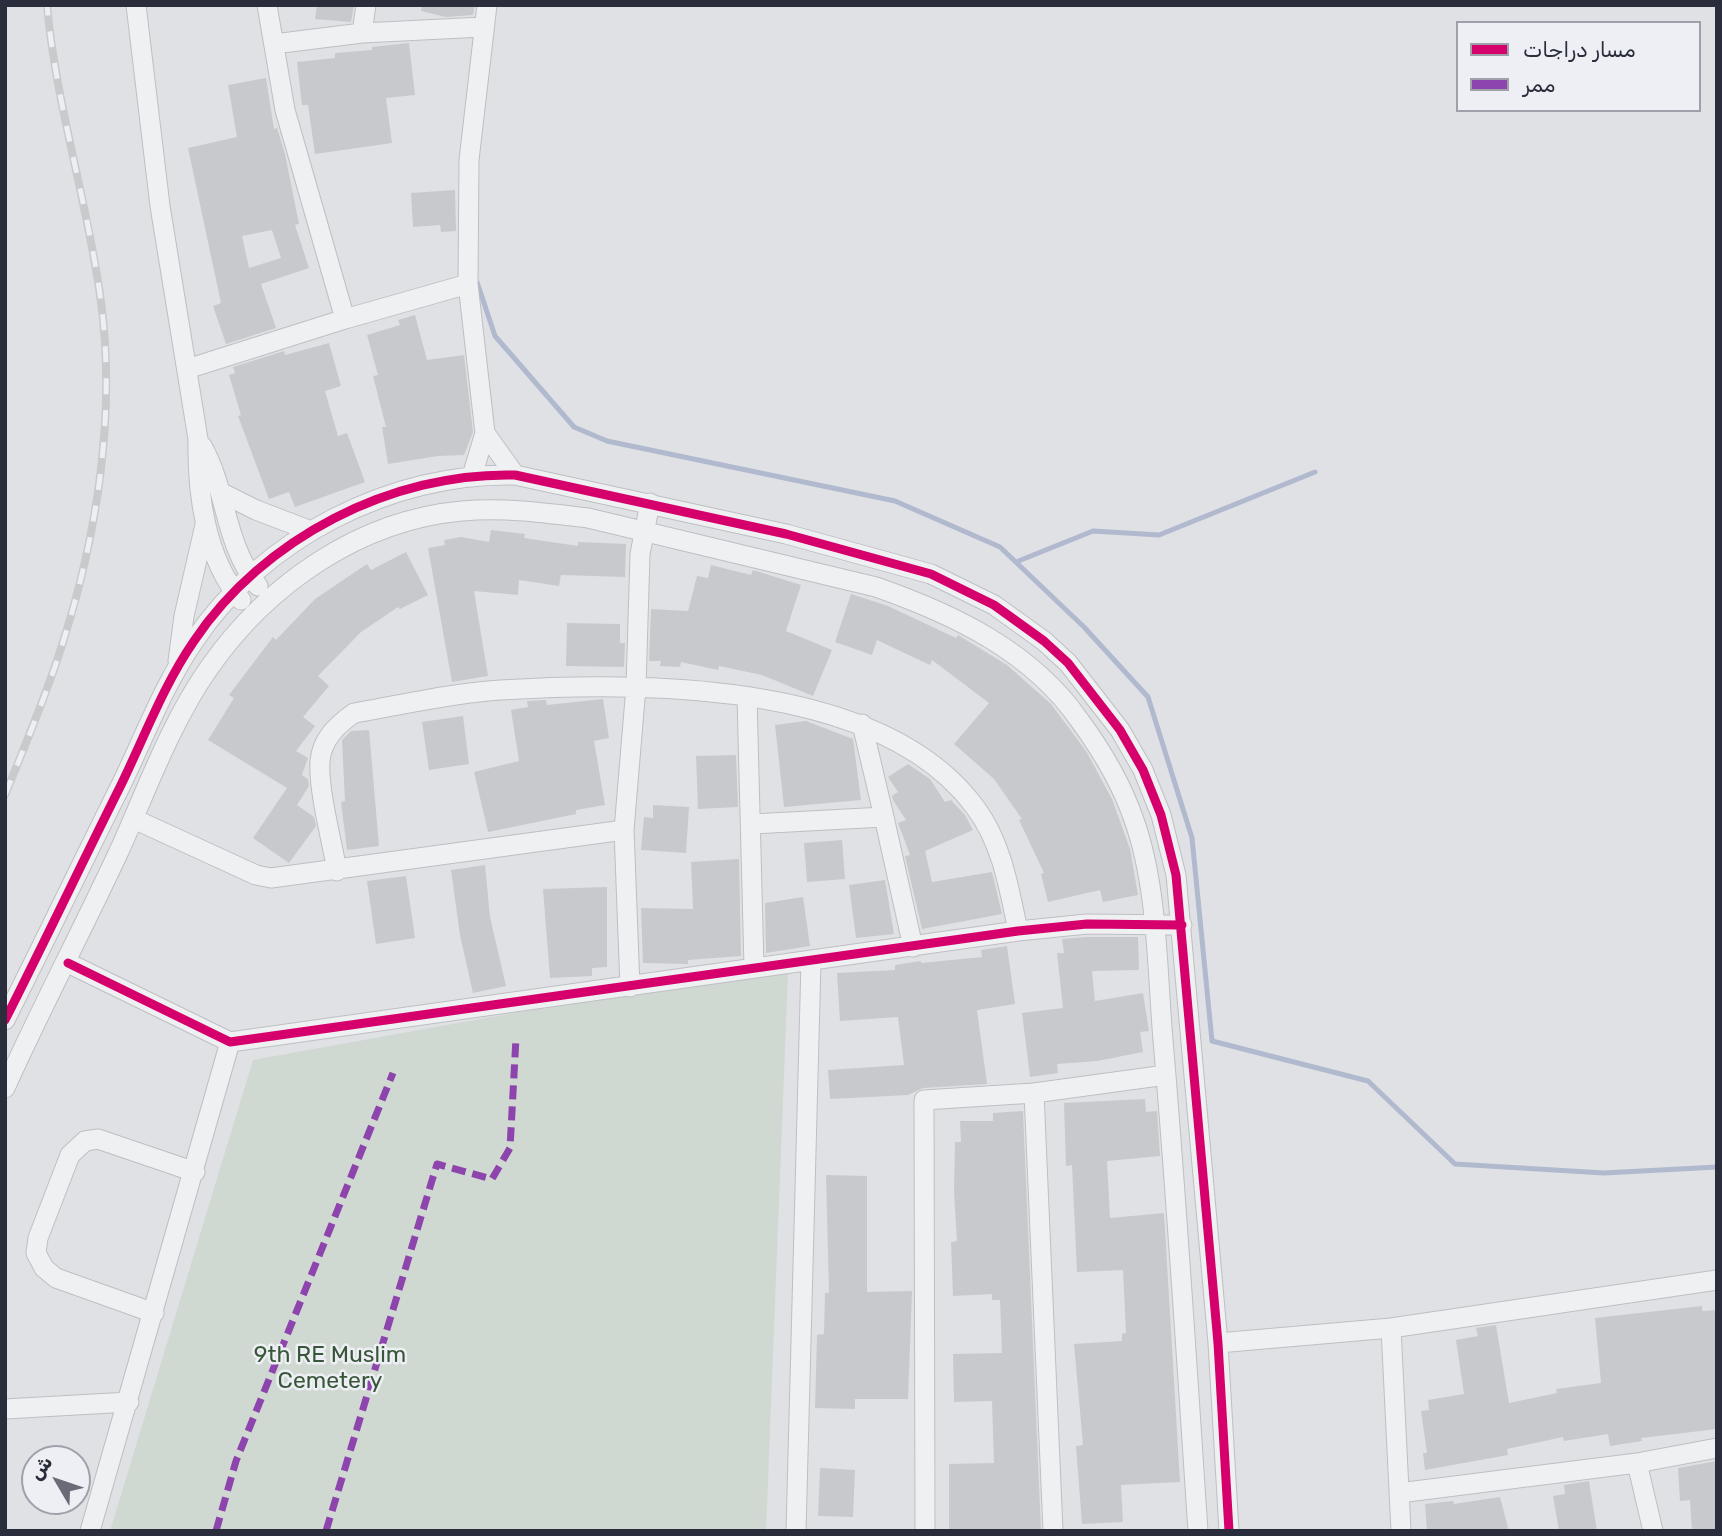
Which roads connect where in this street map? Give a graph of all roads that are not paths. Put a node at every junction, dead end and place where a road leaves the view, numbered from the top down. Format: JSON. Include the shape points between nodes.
{"nodes":[{"id":1,"x":136,"y":5,"type":"edge"},
{"id":2,"x":267,"y":5,"type":"edge"},
{"id":3,"x":366,"y":5,"type":"edge"},
{"id":4,"x":487,"y":5,"type":"edge"},
{"id":5,"x":483,"y":27,"type":"junction"},
{"id":6,"x":362,"y":33,"type":"junction"},
{"id":7,"x":274,"y":44,"type":"junction"},
{"id":8,"x":468,"y":284,"type":"junction"},
{"id":9,"x":345,"y":319,"type":"junction"},
{"id":10,"x":187,"y":369,"type":"junction"},
{"id":11,"x":485,"y":433,"type":"junction"},
{"id":12,"x":198,"y":439,"type":"junction"},
{"id":13,"x":515,"y":475,"type":"junction"},
{"id":14,"x":472,"y":476,"type":"junction"},
{"id":15,"x":220,"y":492,"type":"junction"},
{"id":16,"x":650,"y":503,"type":"junction"},
{"id":17,"x":206,"y":521,"type":"junction"},
{"id":18,"x":311,"y":531,"type":"junction"},
{"id":19,"x":646,"y":534,"type":"junction"},
{"id":20,"x":250,"y":577,"type":"junction"},
{"id":21,"x":234,"y":592,"type":"junction"},
{"id":22,"x":267,"y":599,"type":"junction"},
{"id":23,"x":252,"y":613,"type":"junction"},
{"id":24,"x":177,"y":668,"type":"junction"},
{"id":25,"x":636,"y":687,"type":"junction"},
{"id":26,"x":747,"y":696,"type":"junction"},
{"id":27,"x":862,"y":724,"type":"junction"},
{"id":28,"x":884,"y":817,"type":"junction"},
{"id":29,"x":134,"y":819,"type":"junction"},
{"id":30,"x":752,"y":824,"type":"junction"},
{"id":31,"x":624,"y":830,"type":"junction"},
{"id":32,"x":337,"y":871,"type":"junction"},
{"id":33,"x":1153,"y":925,"type":"junction"},
{"id":34,"x":1182,"y":925,"type":"junction"},
{"id":35,"x":1018,"y":931,"type":"junction"},
{"id":36,"x":913,"y":947,"type":"junction"},
{"id":37,"x":811,"y":962,"type":"junction"},
{"id":38,"x":68,"y":963,"type":"junction"},
{"id":39,"x":754,"y":967,"type":"junction"},
{"id":40,"x":630,"y":987,"type":"junction"},
{"id":41,"x":5,"y":1020,"type":"edge"},
{"id":42,"x":230,"y":1042,"type":"junction"},
{"id":43,"x":1166,"y":1075,"type":"junction"},
{"id":44,"x":5,"y":1088,"type":"edge"},
{"id":45,"x":1034,"y":1093,"type":"junction"},
{"id":46,"x":195,"y":1172,"type":"junction"},
{"id":47,"x":1717,"y":1280,"type":"edge"},
{"id":48,"x":154,"y":1313,"type":"junction"},
{"id":49,"x":1391,"y":1328,"type":"junction"},
{"id":50,"x":1218,"y":1343,"type":"junction"},
{"id":51,"x":129,"y":1402,"type":"junction"},
{"id":52,"x":5,"y":1409,"type":"edge"},
{"id":53,"x":1717,"y":1448,"type":"edge"},
{"id":54,"x":1637,"y":1463,"type":"junction"},
{"id":55,"x":1399,"y":1493,"type":"junction"},
{"id":56,"x":90,"y":1531,"type":"edge"},
{"id":57,"x":796,"y":1531,"type":"edge"},
{"id":58,"x":925,"y":1531,"type":"edge"},
{"id":59,"x":1053,"y":1531,"type":"edge"},
{"id":60,"x":1198,"y":1531,"type":"edge"},
{"id":61,"x":1229,"y":1531,"type":"edge"},
{"id":62,"x":1401,"y":1531,"type":"edge"},
{"id":63,"x":1653,"y":1531,"type":"edge"}],
"edges":[{"from":1,"to":10,"type":"street","via":[[160,206]]},
{"from":2,"to":7,"type":"street"},
{"from":3,"to":6,"type":"street"},
{"from":4,"to":5,"type":"street"},
{"from":5,"to":6,"type":"street"},
{"from":5,"to":8,"type":"street","via":[[469,160]]},
{"from":6,"to":7,"type":"street"},
{"from":7,"to":9,"type":"street","via":[[285,110]]},
{"from":8,"to":9,"type":"street"},
{"from":8,"to":11,"type":"street"},
{"from":9,"to":10,"type":"street"},
{"from":10,"to":12,"type":"street"},
{"from":11,"to":13,"type":"street"},
{"from":11,"to":14,"type":"street"},
{"from":12,"to":15,"type":"street"},
{"from":12,"to":17,"type":"street"},
{"from":13,"to":14,"type":"street"},
{"from":13,"to":16,"type":"street"},
{"from":14,"to":18,"type":"street","via":[[383,498]]},
{"from":15,"to":18,"type":"street"},
{"from":15,"to":20,"type":"street","via":[[230,534]]},
{"from":16,"to":19,"type":"street"},
{"from":16,"to":34,"type":"street","via":[[893,561],[957,585],[1024,625],[1088,687],[1143,770],[1171,846]]},
{"from":17,"to":21,"type":"street","via":[[219,564]]},
{"from":17,"to":24,"type":"street"},
{"from":18,"to":20,"type":"street"},
{"from":19,"to":22,"type":"street","via":[[588,518],[511,510],[439,514],[373,533],[317,563]]},
{"from":19,"to":25,"type":"street","via":[[640,554]]},
{"from":19,"to":33,"type":"street","via":[[876,587],[966,624],[1004,647],[1064,701],[1109,765],[1142,846]]},
{"from":20,"to":21,"type":"street"},
{"from":20,"to":22,"type":"street"},
{"from":21,"to":23,"type":"street"},
{"from":21,"to":24,"type":"street"},
{"from":22,"to":23,"type":"street"},
{"from":23,"to":29,"type":"street","via":[[191,698]]},
{"from":24,"to":41,"type":"street"},
{"from":25,"to":26,"type":"street"},
{"from":25,"to":31,"type":"street"},
{"from":25,"to":32,"type":"street","via":[[498,690],[354,713],[335,726],[320,761]]},
{"from":26,"to":27,"type":"street"},
{"from":26,"to":30,"type":"street"},
{"from":27,"to":28,"type":"street"},
{"from":27,"to":35,"type":"street","via":[[927,758],[976,808],[1003,863]]},
{"from":28,"to":30,"type":"street"},
{"from":28,"to":36,"type":"street"},
{"from":29,"to":32,"type":"street","via":[[256,875],[286,878]]},
{"from":29,"to":38,"type":"street"},
{"from":30,"to":39,"type":"street"},
{"from":31,"to":32,"type":"street"},
{"from":31,"to":40,"type":"street"},
{"from":33,"to":34,"type":"street"},
{"from":33,"to":35,"type":"street","via":[[1087,923]]},
{"from":33,"to":43,"type":"street"},
{"from":34,"to":50,"type":"street"},
{"from":35,"to":36,"type":"street"},
{"from":36,"to":37,"type":"street"},
{"from":37,"to":39,"type":"street"},
{"from":37,"to":57,"type":"street"},
{"from":38,"to":42,"type":"street"},
{"from":38,"to":44,"type":"street"},
{"from":39,"to":40,"type":"street"},
{"from":40,"to":42,"type":"street"},
{"from":42,"to":46,"type":"street"},
{"from":43,"to":45,"type":"street"},
{"from":43,"to":60,"type":"street"},
{"from":45,"to":58,"type":"street","via":[[924,1100]]},
{"from":45,"to":59,"type":"street"},
{"from":46,"to":48,"type":"street"},
{"from":46,"to":48,"type":"street","via":[[98,1139],[85,1141],[70,1155],[38,1238],[40,1262],[56,1278]]},
{"from":47,"to":49,"type":"street"},
{"from":48,"to":51,"type":"street"},
{"from":49,"to":50,"type":"street"},
{"from":49,"to":55,"type":"street"},
{"from":50,"to":61,"type":"street"},
{"from":51,"to":52,"type":"street"},
{"from":51,"to":56,"type":"street"},
{"from":53,"to":54,"type":"street"},
{"from":54,"to":55,"type":"street"},
{"from":54,"to":63,"type":"street"},
{"from":55,"to":62,"type":"street"}]}
